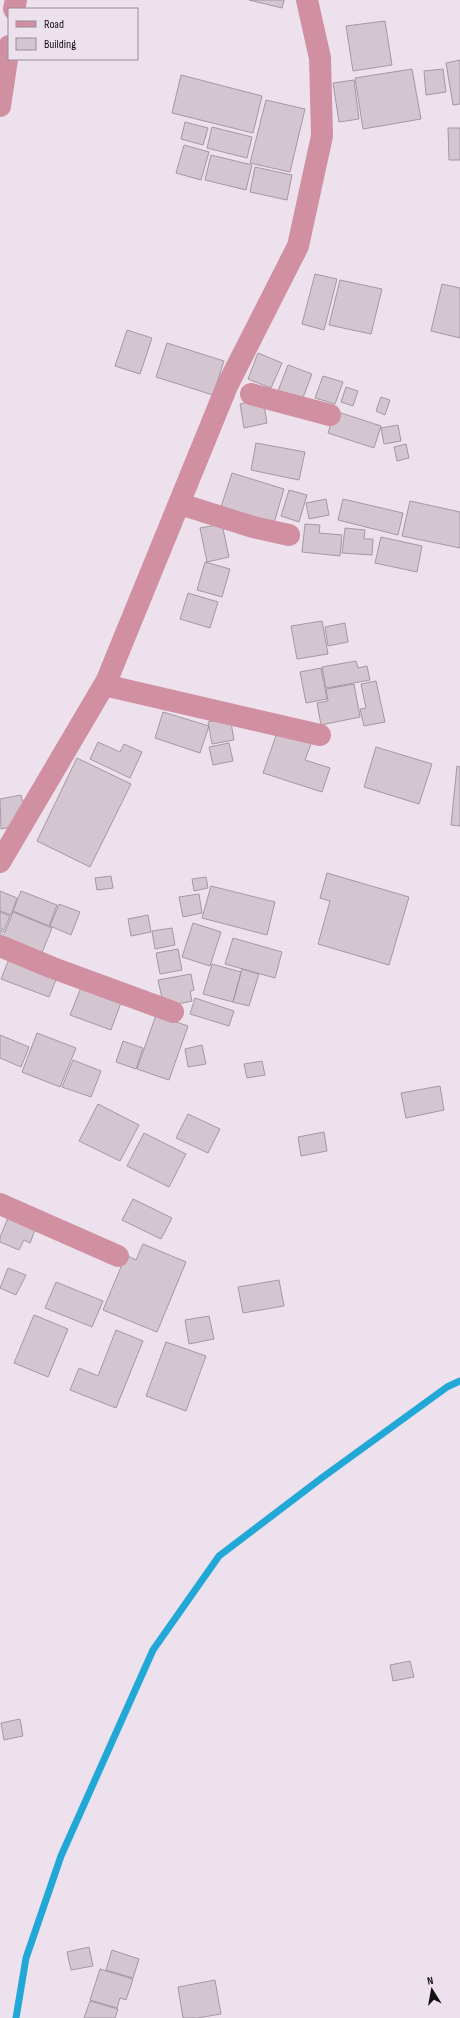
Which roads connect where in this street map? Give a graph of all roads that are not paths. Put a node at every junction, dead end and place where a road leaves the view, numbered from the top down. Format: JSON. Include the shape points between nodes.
{"nodes":[{"id":1,"x":307,"y":0,"type":"edge"},
{"id":2,"x":8,"y":53,"type":"edge"},
{"id":3,"x":0,"y":106,"type":"edge"},
{"id":4,"x":238,"y":390,"type":"junction"},
{"id":5,"x":330,"y":415,"type":"dead end"},
{"id":6,"x":180,"y":504,"type":"junction"},
{"id":7,"x":289,"y":535,"type":"dead end"},
{"id":8,"x":104,"y":685,"type":"junction"},
{"id":9,"x":320,"y":735,"type":"dead end"},
{"id":10,"x":0,"y":862,"type":"edge"},
{"id":11,"x":0,"y":946,"type":"edge"},
{"id":12,"x":172,"y":1012,"type":"dead end"},
{"id":13,"x":0,"y":1204,"type":"edge"},
{"id":14,"x":118,"y":1256,"type":"dead end"}],
"edges":[{"from":1,"to":4,"type":"street","via":[[320,58],[322,136],[298,246]]},
{"from":2,"to":3,"type":"street"},
{"from":4,"to":5,"type":"street"},
{"from":4,"to":6,"type":"street"},
{"from":6,"to":7,"type":"street","via":[[253,527]]},
{"from":6,"to":8,"type":"street"},
{"from":8,"to":9,"type":"street"},
{"from":8,"to":10,"type":"street"},
{"from":11,"to":12,"type":"street"},
{"from":13,"to":14,"type":"street"}]}
